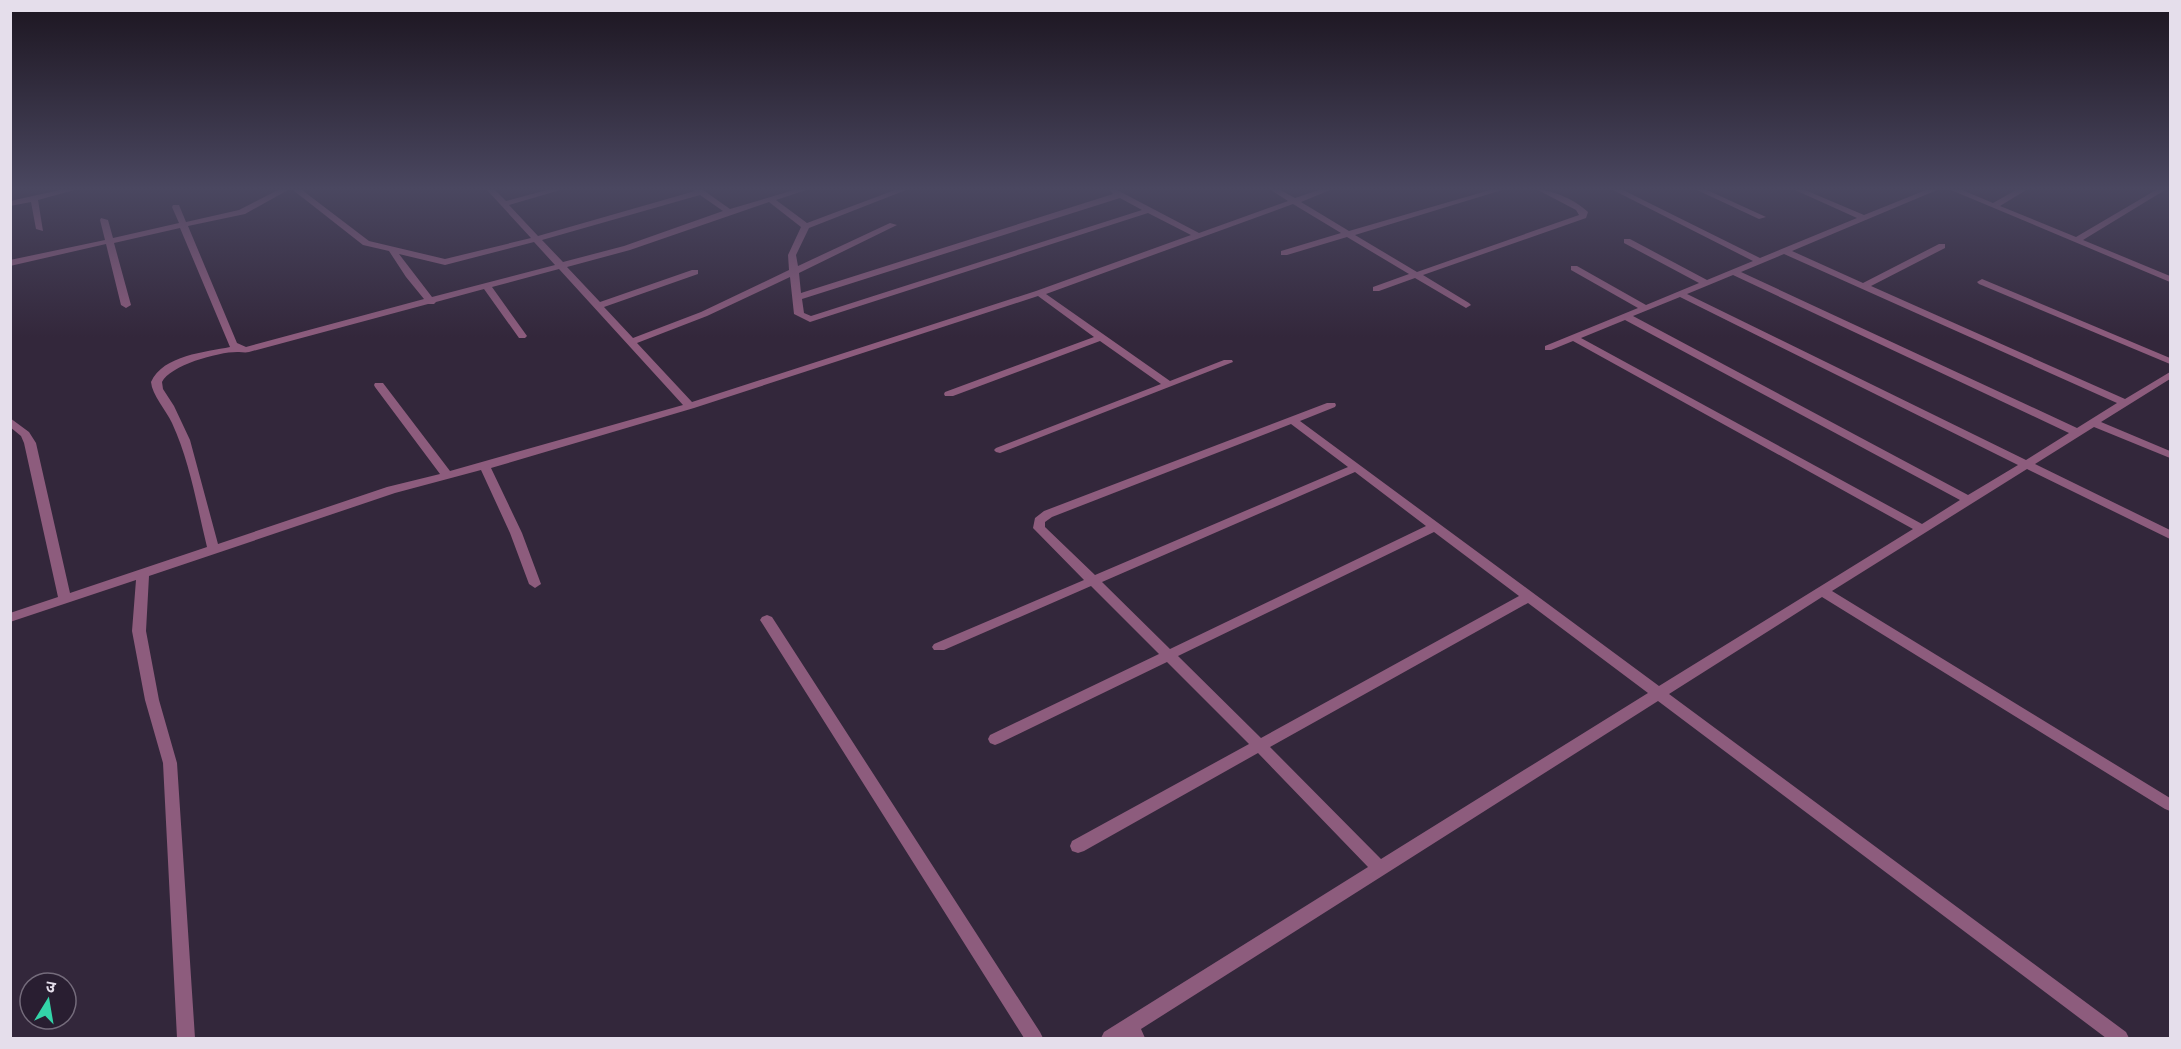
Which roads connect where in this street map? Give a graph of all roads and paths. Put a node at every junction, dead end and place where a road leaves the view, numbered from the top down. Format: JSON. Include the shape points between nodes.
{"nodes":[{"id":1,"x":114,"y":239,"type":"edge"},
{"id":2,"x":189,"y":239,"type":"edge"},
{"id":3,"x":361,"y":239,"type":"edge"},
{"id":4,"x":537,"y":239,"type":"joint"},
{"id":5,"x":655,"y":239,"type":"edge"},
{"id":6,"x":800,"y":239,"type":"edge"},
{"id":7,"x":864,"y":239,"type":"edge"},
{"id":8,"x":974,"y":239,"type":"edge"},
{"id":9,"x":1061,"y":239,"type":"edge"},
{"id":10,"x":1193,"y":239,"type":"edge"},
{"id":11,"x":1331,"y":239,"type":"edge"},
{"id":12,"x":1356,"y":239,"type":"edge"},
{"id":13,"x":1519,"y":239,"type":"edge"},
{"id":14,"x":1716,"y":239,"type":"edge"},
{"id":15,"x":1813,"y":239,"type":"edge"},
{"id":16,"x":109,"y":240,"type":"junction"},
{"id":17,"x":2077,"y":240,"type":"edge"},
{"id":18,"x":1627,"y":241,"type":"dead end"},
{"id":19,"x":1942,"y":246,"type":"dead end"},
{"id":20,"x":392,"y":249,"type":"junction"},
{"id":21,"x":1784,"y":251,"type":"junction"},
{"id":22,"x":1284,"y":253,"type":"dead end"},
{"id":23,"x":1760,"y":261,"type":"junction"},
{"id":24,"x":10,"y":263,"type":"edge"},
{"id":25,"x":562,"y":267,"type":"junction"},
{"id":26,"x":1574,"y":268,"type":"dead end"},
{"id":27,"x":695,"y":272,"type":"dead end"},
{"id":28,"x":794,"y":272,"type":"junction"},
{"id":29,"x":1733,"y":272,"type":"junction"},
{"id":30,"x":1416,"y":276,"type":"junction"},
{"id":31,"x":2170,"y":279,"type":"edge"},
{"id":32,"x":1982,"y":282,"type":"dead end"},
{"id":33,"x":1706,"y":283,"type":"junction"},
{"id":34,"x":487,"y":286,"type":"junction"},
{"id":35,"x":1864,"y":286,"type":"junction"},
{"id":36,"x":1376,"y":290,"type":"dead end"},
{"id":37,"x":1039,"y":293,"type":"junction"},
{"id":38,"x":1680,"y":294,"type":"junction"},
{"id":39,"x":798,"y":297,"type":"junction"},
{"id":40,"x":431,"y":302,"type":"junction"},
{"id":41,"x":126,"y":304,"type":"dead end"},
{"id":42,"x":1466,"y":304,"type":"dead end"},
{"id":43,"x":598,"y":306,"type":"junction"},
{"id":44,"x":1646,"y":308,"type":"junction"},
{"id":45,"x":1625,"y":316,"type":"junction"},
{"id":46,"x":522,"y":336,"type":"dead end"},
{"id":47,"x":1102,"y":337,"type":"junction"},
{"id":48,"x":1574,"y":338,"type":"junction"},
{"id":49,"x":631,"y":342,"type":"junction"},
{"id":50,"x":1548,"y":348,"type":"dead end"},
{"id":51,"x":238,"y":349,"type":"junction"},
{"id":52,"x":2170,"y":361,"type":"edge"},
{"id":53,"x":1228,"y":362,"type":"dead end"},
{"id":54,"x":2170,"y":375,"type":"edge"},
{"id":55,"x":1169,"y":384,"type":"junction"},
{"id":56,"x":379,"y":385,"type":"dead end"},
{"id":57,"x":948,"y":394,"type":"dead end"},
{"id":58,"x":2126,"y":403,"type":"junction"},
{"id":59,"x":1331,"y":405,"type":"dead end"},
{"id":60,"x":690,"y":406,"type":"junction"},
{"id":61,"x":1292,"y":420,"type":"junction"},
{"id":62,"x":10,"y":421,"type":"edge"},
{"id":63,"x":2094,"y":423,"type":"junction"},
{"id":64,"x":2078,"y":433,"type":"junction"},
{"id":65,"x":1000,"y":450,"type":"dead end"},
{"id":66,"x":2170,"y":455,"type":"edge"},
{"id":67,"x":2026,"y":464,"type":"junction"},
{"id":68,"x":485,"y":466,"type":"junction"},
{"id":69,"x":1356,"y":468,"type":"junction"},
{"id":70,"x":447,"y":475,"type":"junction"},
{"id":71,"x":1969,"y":500,"type":"junction"},
{"id":72,"x":1434,"y":526,"type":"junction"},
{"id":73,"x":1922,"y":529,"type":"junction"},
{"id":74,"x":2170,"y":535,"type":"edge"},
{"id":75,"x":214,"y":550,"type":"junction"},
{"id":76,"x":143,"y":574,"type":"junction"},
{"id":77,"x":1094,"y":581,"type":"junction"},
{"id":78,"x":535,"y":584,"type":"dead end"},
{"id":79,"x":1822,"y":591,"type":"junction"},
{"id":80,"x":1528,"y":597,"type":"junction"},
{"id":81,"x":65,"y":600,"type":"junction"},
{"id":82,"x":10,"y":618,"type":"edge"},
{"id":83,"x":767,"y":620,"type":"dead end"},
{"id":84,"x":939,"y":647,"type":"dead end"},
{"id":85,"x":1166,"y":655,"type":"junction"},
{"id":86,"x":1658,"y":694,"type":"junction"},
{"id":87,"x":995,"y":740,"type":"dead end"},
{"id":88,"x":1261,"y":744,"type":"junction"},
{"id":89,"x":2170,"y":805,"type":"edge"},
{"id":90,"x":1078,"y":846,"type":"dead end"},
{"id":91,"x":1380,"y":869,"type":"junction"},
{"id":92,"x":1133,"y":1033,"type":"edge"},
{"id":93,"x":186,"y":1038,"type":"edge"},
{"id":94,"x":1034,"y":1038,"type":"edge"},
{"id":95,"x":1110,"y":1038,"type":"edge"},
{"id":96,"x":2120,"y":1038,"type":"edge"}],
"edges":[{"from":1,"to":16,"type":"street"},
{"from":2,"to":51,"type":"street","via":[[232,345]]},
{"from":3,"to":20,"type":"street"},
{"from":4,"to":20,"type":"street","via":[[445,262]]},
{"from":4,"to":25,"type":"street"},
{"from":5,"to":25,"type":"street"},
{"from":6,"to":28,"type":"street","via":[[792,255]]},
{"from":7,"to":28,"type":"street"},
{"from":8,"to":39,"type":"street"},
{"from":9,"to":39,"type":"street","via":[[819,318],[799,314]]},
{"from":10,"to":37,"type":"street"},
{"from":11,"to":22,"type":"street"},
{"from":12,"to":30,"type":"street"},
{"from":13,"to":30,"type":"street"},
{"from":14,"to":23,"type":"street"},
{"from":15,"to":21,"type":"street"},
{"from":16,"to":24,"type":"street"},
{"from":16,"to":41,"type":"street"},
{"from":17,"to":31,"type":"street"},
{"from":18,"to":33,"type":"street"},
{"from":19,"to":35,"type":"street"},
{"from":20,"to":40,"type":"street"},
{"from":21,"to":23,"type":"street"},
{"from":21,"to":35,"type":"street"},
{"from":23,"to":29,"type":"street"},
{"from":25,"to":34,"type":"street"},
{"from":25,"to":43,"type":"street"},
{"from":26,"to":44,"type":"street"},
{"from":27,"to":43,"type":"street"},
{"from":28,"to":39,"type":"street"},
{"from":28,"to":49,"type":"street"},
{"from":29,"to":33,"type":"street"},
{"from":29,"to":64,"type":"street"},
{"from":30,"to":36,"type":"street"},
{"from":30,"to":42,"type":"street"},
{"from":32,"to":52,"type":"street"},
{"from":33,"to":38,"type":"street"},
{"from":34,"to":40,"type":"street"},
{"from":34,"to":46,"type":"street"},
{"from":35,"to":58,"type":"street"},
{"from":37,"to":47,"type":"street"},
{"from":37,"to":60,"type":"street"},
{"from":38,"to":44,"type":"street"},
{"from":38,"to":67,"type":"street"},
{"from":40,"to":51,"type":"street","via":[[258,348]]},
{"from":43,"to":49,"type":"street"},
{"from":44,"to":45,"type":"street"},
{"from":45,"to":48,"type":"street"},
{"from":45,"to":71,"type":"street"},
{"from":47,"to":55,"type":"street"},
{"from":47,"to":57,"type":"street"},
{"from":48,"to":50,"type":"street"},
{"from":48,"to":73,"type":"street"},
{"from":49,"to":60,"type":"street"},
{"from":51,"to":75,"type":"street","via":[[183,362],[167,369],[156,383],[180,428]]},
{"from":53,"to":55,"type":"street"},
{"from":54,"to":58,"type":"street"},
{"from":55,"to":65,"type":"street"},
{"from":56,"to":70,"type":"street"},
{"from":58,"to":63,"type":"street"},
{"from":59,"to":61,"type":"street"},
{"from":60,"to":68,"type":"street"},
{"from":61,"to":69,"type":"street"},
{"from":61,"to":77,"type":"street","via":[[1048,514],[1039,521],[1039,528]]},
{"from":62,"to":81,"type":"street","via":[[30,443]]},
{"from":63,"to":64,"type":"street"},
{"from":63,"to":66,"type":"street"},
{"from":64,"to":67,"type":"street"},
{"from":67,"to":71,"type":"street"},
{"from":67,"to":74,"type":"street"},
{"from":68,"to":70,"type":"street"},
{"from":68,"to":78,"type":"street"},
{"from":69,"to":72,"type":"street"},
{"from":69,"to":77,"type":"street"},
{"from":70,"to":75,"type":"street"},
{"from":71,"to":73,"type":"street"},
{"from":72,"to":80,"type":"street"},
{"from":72,"to":85,"type":"street"},
{"from":73,"to":79,"type":"street"},
{"from":75,"to":76,"type":"street"},
{"from":76,"to":81,"type":"street"},
{"from":76,"to":93,"type":"street","via":[[139,631],[152,700],[170,763]]},
{"from":77,"to":84,"type":"street"},
{"from":77,"to":85,"type":"street"},
{"from":79,"to":86,"type":"street"},
{"from":79,"to":89,"type":"street"},
{"from":80,"to":86,"type":"street"},
{"from":80,"to":88,"type":"street"},
{"from":81,"to":82,"type":"street"},
{"from":83,"to":94,"type":"street"},
{"from":85,"to":87,"type":"street"},
{"from":85,"to":88,"type":"street"},
{"from":86,"to":91,"type":"street"},
{"from":86,"to":96,"type":"street"},
{"from":88,"to":90,"type":"street"},
{"from":88,"to":91,"type":"street"},
{"from":91,"to":92,"type":"street"},
{"from":92,"to":95,"type":"street"}]}
